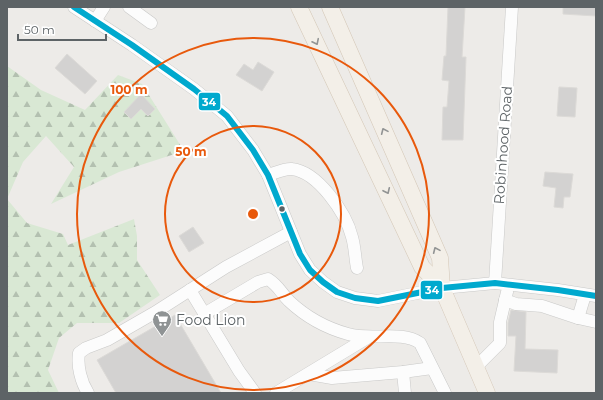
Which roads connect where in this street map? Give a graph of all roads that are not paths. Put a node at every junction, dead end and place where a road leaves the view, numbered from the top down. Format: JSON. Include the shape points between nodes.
{"nodes":[{"id":1,"x":74,"y":7,"type":"edge"},
{"id":2,"x":104,"y":7,"type":"edge"},
{"id":3,"x":129,"y":7,"type":"edge"},
{"id":4,"x":299,"y":7,"type":"edge"},
{"id":5,"x":330,"y":7,"type":"edge"},
{"id":6,"x":512,"y":7,"type":"edge"},
{"id":7,"x":95,"y":21,"type":"junction"},
{"id":8,"x":151,"y":23,"type":"dead end"},
{"id":9,"x":268,"y":175,"type":"junction"},
{"id":10,"x":291,"y":232,"type":"junction"},
{"id":11,"x":357,"y":268,"type":"dead end"},
{"id":12,"x":495,"y":283,"type":"junction"},
{"id":13,"x":508,"y":285,"type":"junction"},
{"id":14,"x":442,"y":288,"type":"junction"},
{"id":15,"x":546,"y":289,"type":"junction"},
{"id":16,"x":190,"y":290,"type":"junction"},
{"id":17,"x":591,"y":296,"type":"edge"},
{"id":18,"x":505,"y":300,"type":"junction"},
{"id":19,"x":542,"y":306,"type":"junction"},
{"id":20,"x":204,"y":314,"type":"junction"},
{"id":21,"x":578,"y":318,"type":"junction"},
{"id":22,"x":596,"y":322,"type":"edge"},
{"id":23,"x":367,"y":338,"type":"junction"},
{"id":24,"x":476,"y":367,"type":"junction"},
{"id":25,"x":432,"y":368,"type":"junction"},
{"id":26,"x":403,"y":372,"type":"junction"},
{"id":27,"x":309,"y":374,"type":"junction"},
{"id":28,"x":88,"y":393,"type":"edge"},
{"id":29,"x":255,"y":393,"type":"edge"},
{"id":30,"x":276,"y":393,"type":"edge"},
{"id":31,"x":405,"y":393,"type":"edge"},
{"id":32,"x":445,"y":393,"type":"edge"},
{"id":33,"x":487,"y":393,"type":"edge"}],
"edges":[{"from":1,"to":7,"type":"street"},
{"from":2,"to":7,"type":"street"},
{"from":3,"to":8,"type":"street"},
{"from":4,"to":14,"type":"main road","one_way":true,"via":[[422,267]]},
{"from":14,"to":5,"type":"main road","one_way":true,"via":[[440,258]]},
{"from":6,"to":12,"type":"street","name":"Robinhood Road"},
{"from":7,"to":9,"type":"street","via":[[194,88],[227,116]]},
{"from":9,"to":10,"type":"street"},
{"from":9,"to":11,"type":"street","via":[[290,168],[301,171],[333,199],[346,219]]},
{"from":10,"to":14,"type":"street","via":[[310,270],[336,292],[378,301]]},
{"from":10,"to":16,"type":"street","via":[[226,267]]},
{"from":12,"to":13,"type":"street"},
{"from":12,"to":14,"type":"street"},
{"from":13,"to":15,"type":"street"},
{"from":13,"to":18,"type":"street"},
{"from":14,"to":24,"type":"main road"},
{"from":15,"to":17,"type":"street"},
{"from":15,"to":19,"type":"street"},
{"from":16,"to":20,"type":"street"},
{"from":16,"to":28,"type":"street","via":[[107,340],[79,353],[78,362]]},
{"from":17,"to":21,"type":"street"},
{"from":18,"to":19,"type":"street","via":[[516,304]]},
{"from":18,"to":24,"type":"street","via":[[500,322],[500,343]]},
{"from":19,"to":21,"type":"street"},
{"from":20,"to":23,"type":"street","via":[[258,282],[268,279],[276,284],[298,309],[321,324]]},
{"from":20,"to":29,"type":"street"},
{"from":21,"to":22,"type":"street"},
{"from":23,"to":25,"type":"street","via":[[413,338],[420,343]]},
{"from":23,"to":27,"type":"street"},
{"from":24,"to":33,"type":"main road"},
{"from":25,"to":26,"type":"street"},
{"from":25,"to":32,"type":"street"},
{"from":26,"to":27,"type":"street","via":[[332,378]]},
{"from":26,"to":31,"type":"street"},
{"from":27,"to":30,"type":"street"}]}
